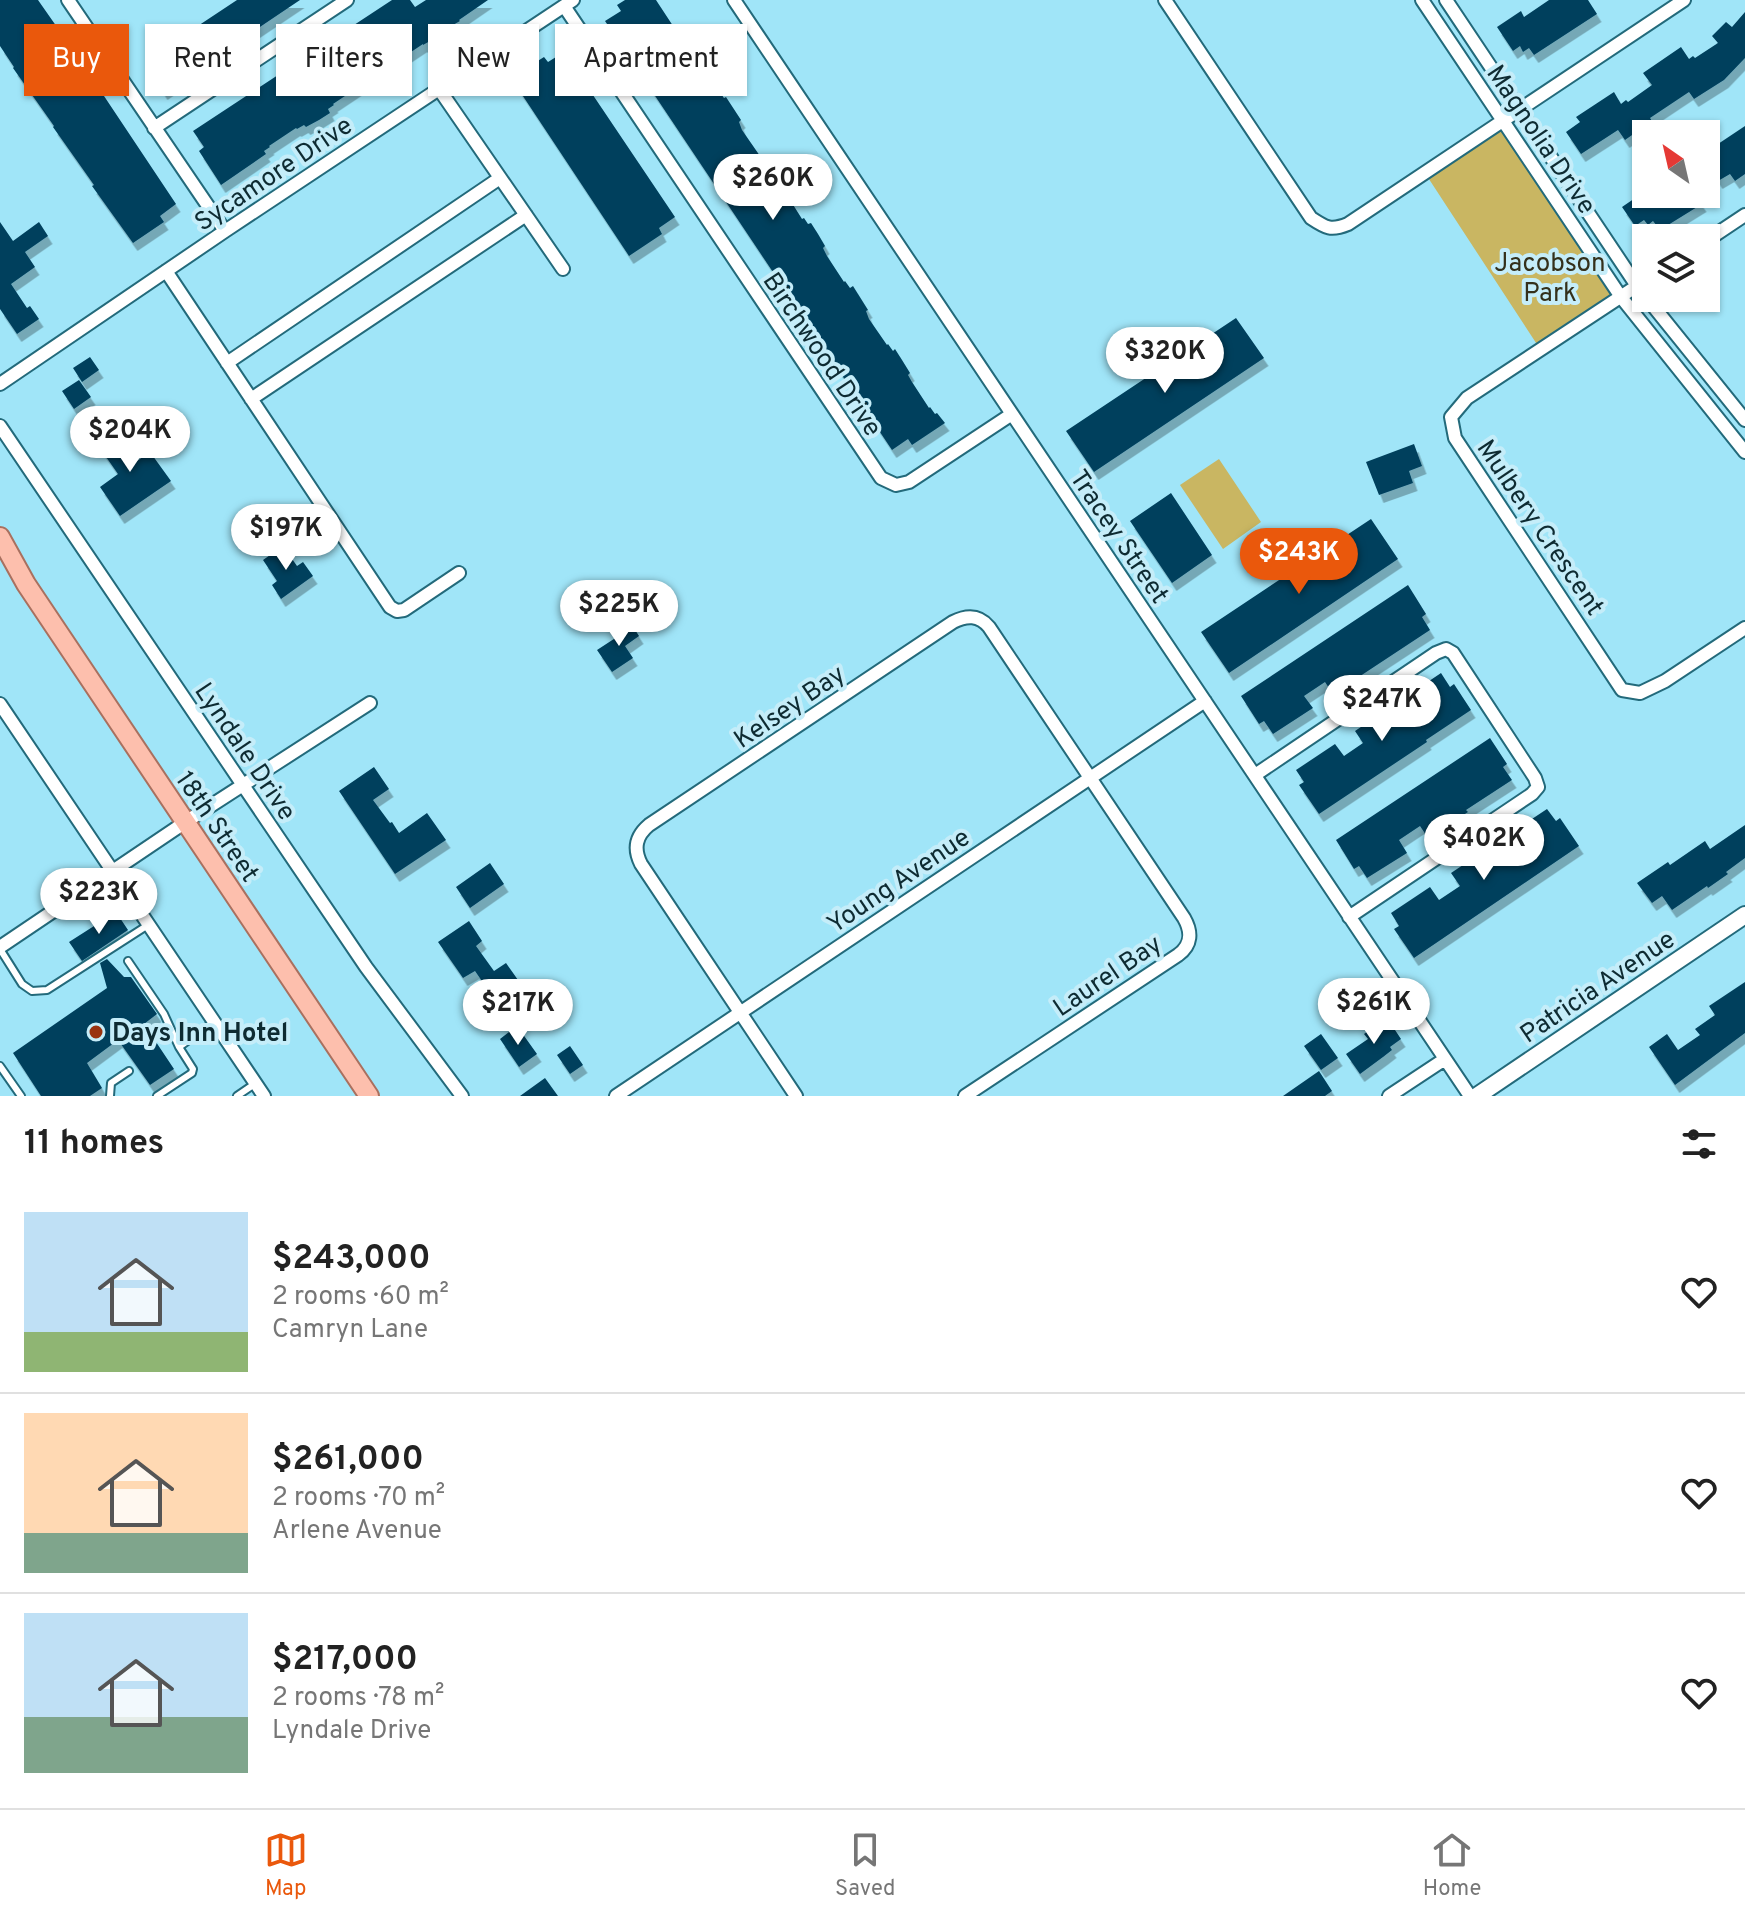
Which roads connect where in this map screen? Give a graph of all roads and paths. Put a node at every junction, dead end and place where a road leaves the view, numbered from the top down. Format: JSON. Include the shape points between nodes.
{"nodes":[{"id":1,"x":68,"y":0,"type":"edge"},
{"id":2,"x":347,"y":0,"type":"edge"},
{"id":3,"x":734,"y":0,"type":"edge"},
{"id":4,"x":1165,"y":0,"type":"edge"},
{"id":5,"x":1422,"y":0,"type":"edge"},
{"id":6,"x":1446,"y":0,"type":"edge"},
{"id":7,"x":1684,"y":0,"type":"edge"},
{"id":8,"x":568,"y":3,"type":"edge"},
{"id":9,"x":536,"y":24,"type":"edge"},
{"id":10,"x":428,"y":96,"type":"edge"},
{"id":11,"x":444,"y":96,"type":"edge"},
{"id":12,"x":1520,"y":110,"type":"junction"},
{"id":13,"x":1503,"y":121,"type":"junction"},
{"id":14,"x":154,"y":128,"type":"junction"},
{"id":15,"x":500,"y":178,"type":"junction"},
{"id":16,"x":526,"y":215,"type":"junction"},
{"id":17,"x":1745,"y":215,"type":"edge"},
{"id":18,"x":225,"y":231,"type":"junction"},
{"id":19,"x":1720,"y":232,"type":"edge"},
{"id":20,"x":563,"y":269,"type":"dead end"},
{"id":21,"x":1632,"y":270,"type":"edge"},
{"id":22,"x":166,"y":271,"type":"junction"},
{"id":23,"x":1632,"y":289,"type":"edge"},
{"id":24,"x":1621,"y":297,"type":"junction"},
{"id":25,"x":1663,"y":312,"type":"edge"},
{"id":26,"x":227,"y":363,"type":"junction"},
{"id":27,"x":0,"y":384,"type":"edge"},
{"id":28,"x":251,"y":399,"type":"junction"},
{"id":29,"x":1012,"y":414,"type":"junction"},
{"id":30,"x":1745,"y":420,"type":"edge"},
{"id":31,"x":0,"y":426,"type":"edge"},
{"id":32,"x":1745,"y":452,"type":"edge"},
{"id":33,"x":0,"y":537,"type":"edge"},
{"id":34,"x":0,"y":553,"type":"edge"},
{"id":35,"x":459,"y":573,"type":"dead end"},
{"id":36,"x":26,"y":584,"type":"junction"},
{"id":37,"x":1745,"y":628,"type":"edge"},
{"id":38,"x":1205,"y":701,"type":"junction"},
{"id":39,"x":370,"y":703,"type":"dead end"},
{"id":40,"x":0,"y":704,"type":"edge"},
{"id":41,"x":1255,"y":775,"type":"junction"},
{"id":42,"x":1091,"y":778,"type":"junction"},
{"id":43,"x":243,"y":785,"type":"junction"},
{"id":44,"x":184,"y":823,"type":"junction"},
{"id":45,"x":112,"y":871,"type":"junction"},
{"id":46,"x":1745,"y":915,"type":"edge"},
{"id":47,"x":1349,"y":917,"type":"junction"},
{"id":48,"x":149,"y":925,"type":"junction"},
{"id":49,"x":0,"y":948,"type":"edge"},
{"id":50,"x":128,"y":961,"type":"dead end"},
{"id":51,"x":740,"y":1013,"type":"junction"},
{"id":52,"x":214,"y":1022,"type":"junction"},
{"id":53,"x":179,"y":1047,"type":"junction"},
{"id":54,"x":1445,"y":1059,"type":"junction"},
{"id":55,"x":0,"y":1066,"type":"edge"},
{"id":56,"x":129,"y":1071,"type":"dead end"},
{"id":57,"x":256,"y":1083,"type":"junction"},
{"id":58,"x":21,"y":1096,"type":"edge"},
{"id":59,"x":110,"y":1096,"type":"edge"},
{"id":60,"x":157,"y":1096,"type":"edge"},
{"id":61,"x":237,"y":1096,"type":"edge"},
{"id":62,"x":264,"y":1096,"type":"edge"},
{"id":63,"x":369,"y":1096,"type":"edge"},
{"id":64,"x":462,"y":1096,"type":"edge"},
{"id":65,"x":616,"y":1096,"type":"edge"},
{"id":66,"x":796,"y":1096,"type":"edge"},
{"id":67,"x":965,"y":1096,"type":"edge"},
{"id":68,"x":1389,"y":1096,"type":"edge"},
{"id":69,"x":1470,"y":1096,"type":"edge"},
{"id":70,"x":1477,"y":1096,"type":"edge"}],
"edges":[{"from":1,"to":14,"type":"street"},
{"from":2,"to":14,"type":"street"},
{"from":3,"to":29,"type":"street","name":"Tracey Street"},
{"from":4,"to":13,"type":"street","via":[[1311,218],[1323,226],[1348,224]]},
{"from":5,"to":13,"type":"street","name":"Magnolia Drive"},
{"from":6,"to":12,"type":"street","name":"Magnolia Drive"},
{"from":7,"to":12,"type":"street"},
{"from":8,"to":9,"type":"street","name":"Sycamore Drive"},
{"from":8,"to":29,"type":"street","name":"Birchwood Drive","via":[[881,478],[896,485],[909,482]]},
{"from":10,"to":18,"type":"street","name":"Sycamore Drive"},
{"from":11,"to":15,"type":"street"},
{"from":12,"to":13,"type":"street"},
{"from":12,"to":21,"type":"street","name":"Magnolia Drive"},
{"from":13,"to":24,"type":"street","name":"Magnolia Drive"},
{"from":14,"to":18,"type":"street"},
{"from":15,"to":16,"type":"street"},
{"from":15,"to":26,"type":"street"},
{"from":16,"to":20,"type":"street"},
{"from":16,"to":28,"type":"street"},
{"from":17,"to":19,"type":"street"},
{"from":18,"to":22,"type":"street","name":"Sycamore Drive"},
{"from":22,"to":26,"type":"street"},
{"from":22,"to":27,"type":"street","name":"Sycamore Drive"},
{"from":23,"to":24,"type":"street","name":"Mulbery Crescent"},
{"from":24,"to":32,"type":"street","name":"Magnolia Drive"},
{"from":24,"to":37,"type":"street","name":"Mulbery Crescent","via":[[1467,398],[1451,417],[1455,438],[1622,690],[1640,693],[1652,687]]},
{"from":25,"to":30,"type":"street","name":"Magnolia Drive"},
{"from":26,"to":28,"type":"street"},
{"from":28,"to":35,"type":"street","via":[[390,607],[404,610]]},
{"from":29,"to":38,"type":"street","name":"Tracey Street"},
{"from":31,"to":43,"type":"street","name":"Lyndale Drive"},
{"from":33,"to":36,"type":"main road","name":"18th Street"},
{"from":34,"to":36,"type":"main road","name":"18th Street"},
{"from":36,"to":44,"type":"main road","name":"18th Street"},
{"from":38,"to":41,"type":"street","name":"Tracey Street"},
{"from":38,"to":42,"type":"street","name":"Young Avenue"},
{"from":39,"to":43,"type":"street"},
{"from":40,"to":45,"type":"street"},
{"from":41,"to":47,"type":"street","name":"Tracey Street"},
{"from":41,"to":47,"type":"street","via":[[1436,653],[1453,653],[1538,787]]},
{"from":42,"to":51,"type":"street","name":"Young Avenue"},
{"from":42,"to":51,"type":"street","name":"Kelsey Bay","via":[[989,627],[979,618],[967,617],[649,825],[636,843],[638,858]]},
{"from":42,"to":67,"type":"street","name":"Laurel Bay","via":[[1187,922],[1188,945]]},
{"from":43,"to":44,"type":"street"},
{"from":43,"to":64,"type":"street","name":"Lyndale Drive","via":[[366,967]]},
{"from":44,"to":45,"type":"street"},
{"from":44,"to":63,"type":"main road","name":"18th Street"},
{"from":45,"to":48,"type":"street"},
{"from":45,"to":49,"type":"street"},
{"from":46,"to":70,"type":"street","name":"Patricia Avenue"},
{"from":47,"to":54,"type":"street","name":"Tracey Street"},
{"from":48,"to":49,"type":"lane","via":[[47,990],[32,991],[22,984]]},
{"from":48,"to":52,"type":"street"},
{"from":50,"to":53,"type":"lane"},
{"from":51,"to":65,"type":"street","name":"Young Avenue"},
{"from":51,"to":66,"type":"street"},
{"from":52,"to":53,"type":"lane"},
{"from":52,"to":57,"type":"street"},
{"from":53,"to":60,"type":"lane","via":[[192,1073]]},
{"from":54,"to":68,"type":"street"},
{"from":54,"to":69,"type":"street","name":"Tracey Street"},
{"from":55,"to":58,"type":"lane"},
{"from":56,"to":59,"type":"lane","via":[[111,1083]]},
{"from":57,"to":61,"type":"lane"},
{"from":57,"to":62,"type":"street"}]}
